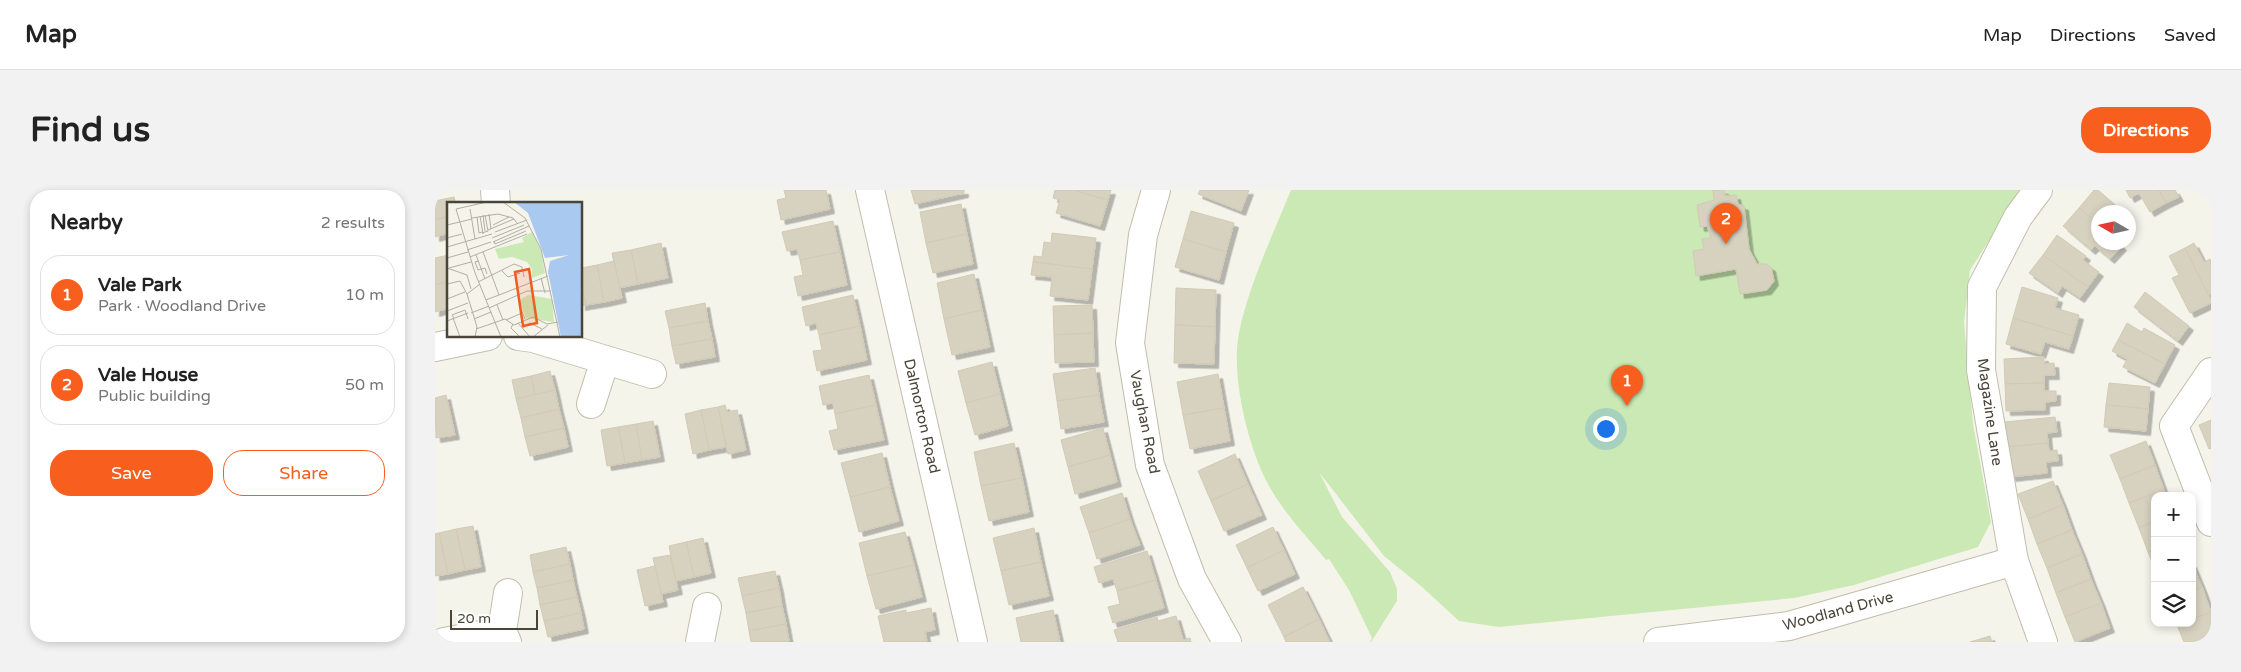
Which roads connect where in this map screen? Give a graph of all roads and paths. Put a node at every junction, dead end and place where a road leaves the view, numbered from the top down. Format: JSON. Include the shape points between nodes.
{"nodes":[{"id":1,"x":870,"y":190,"type":"edge"},
{"id":2,"x":1156,"y":190,"type":"edge"},
{"id":3,"x":2038,"y":190,"type":"edge"},
{"id":4,"x":479,"y":338,"type":"edge"},
{"id":5,"x":533,"y":338,"type":"edge"},
{"id":6,"x":435,"y":348,"type":"edge"},
{"id":7,"x":605,"y":360,"type":"junction"},
{"id":8,"x":2211,"y":372,"type":"edge"},
{"id":9,"x":652,"y":374,"type":"dead end"},
{"id":10,"x":591,"y":404,"type":"dead end"},
{"id":11,"x":2211,"y":522,"type":"edge"},
{"id":12,"x":2014,"y":561,"type":"junction"},
{"id":13,"x":508,"y":593,"type":"dead end"},
{"id":14,"x":707,"y":607,"type":"dead end"},
{"id":15,"x":1791,"y":634,"type":"edge"},
{"id":16,"x":504,"y":636,"type":"edge"},
{"id":17,"x":444,"y":642,"type":"edge"},
{"id":18,"x":700,"y":642,"type":"edge"},
{"id":19,"x":973,"y":642,"type":"edge"},
{"id":20,"x":1227,"y":642,"type":"edge"},
{"id":21,"x":1658,"y":642,"type":"edge"},
{"id":22,"x":2043,"y":642,"type":"edge"}],
"edges":[{"from":1,"to":19,"type":"street","name":"Dalmorton Road"},
{"from":2,"to":20,"type":"street","name":"Vaughan Road","via":[[1143,235],[1130,342],[1133,362],[1150,466],[1192,579]]},
{"from":3,"to":12,"type":"street","name":"Magazine Lane","via":[[2018,217],[1982,287],[1981,370]]},
{"from":4,"to":6,"type":"street"},
{"from":5,"to":7,"type":"street"},
{"from":7,"to":9,"type":"street"},
{"from":7,"to":10,"type":"street"},
{"from":8,"to":11,"type":"street","via":[[2174,426]]},
{"from":12,"to":15,"type":"street","name":"Woodland Drive"},
{"from":12,"to":22,"type":"street","name":"Magazine Lane"},
{"from":13,"to":16,"type":"street"},
{"from":14,"to":18,"type":"street"},
{"from":15,"to":21,"type":"street","name":"Woodland Drive"},
{"from":16,"to":17,"type":"street"}]}
